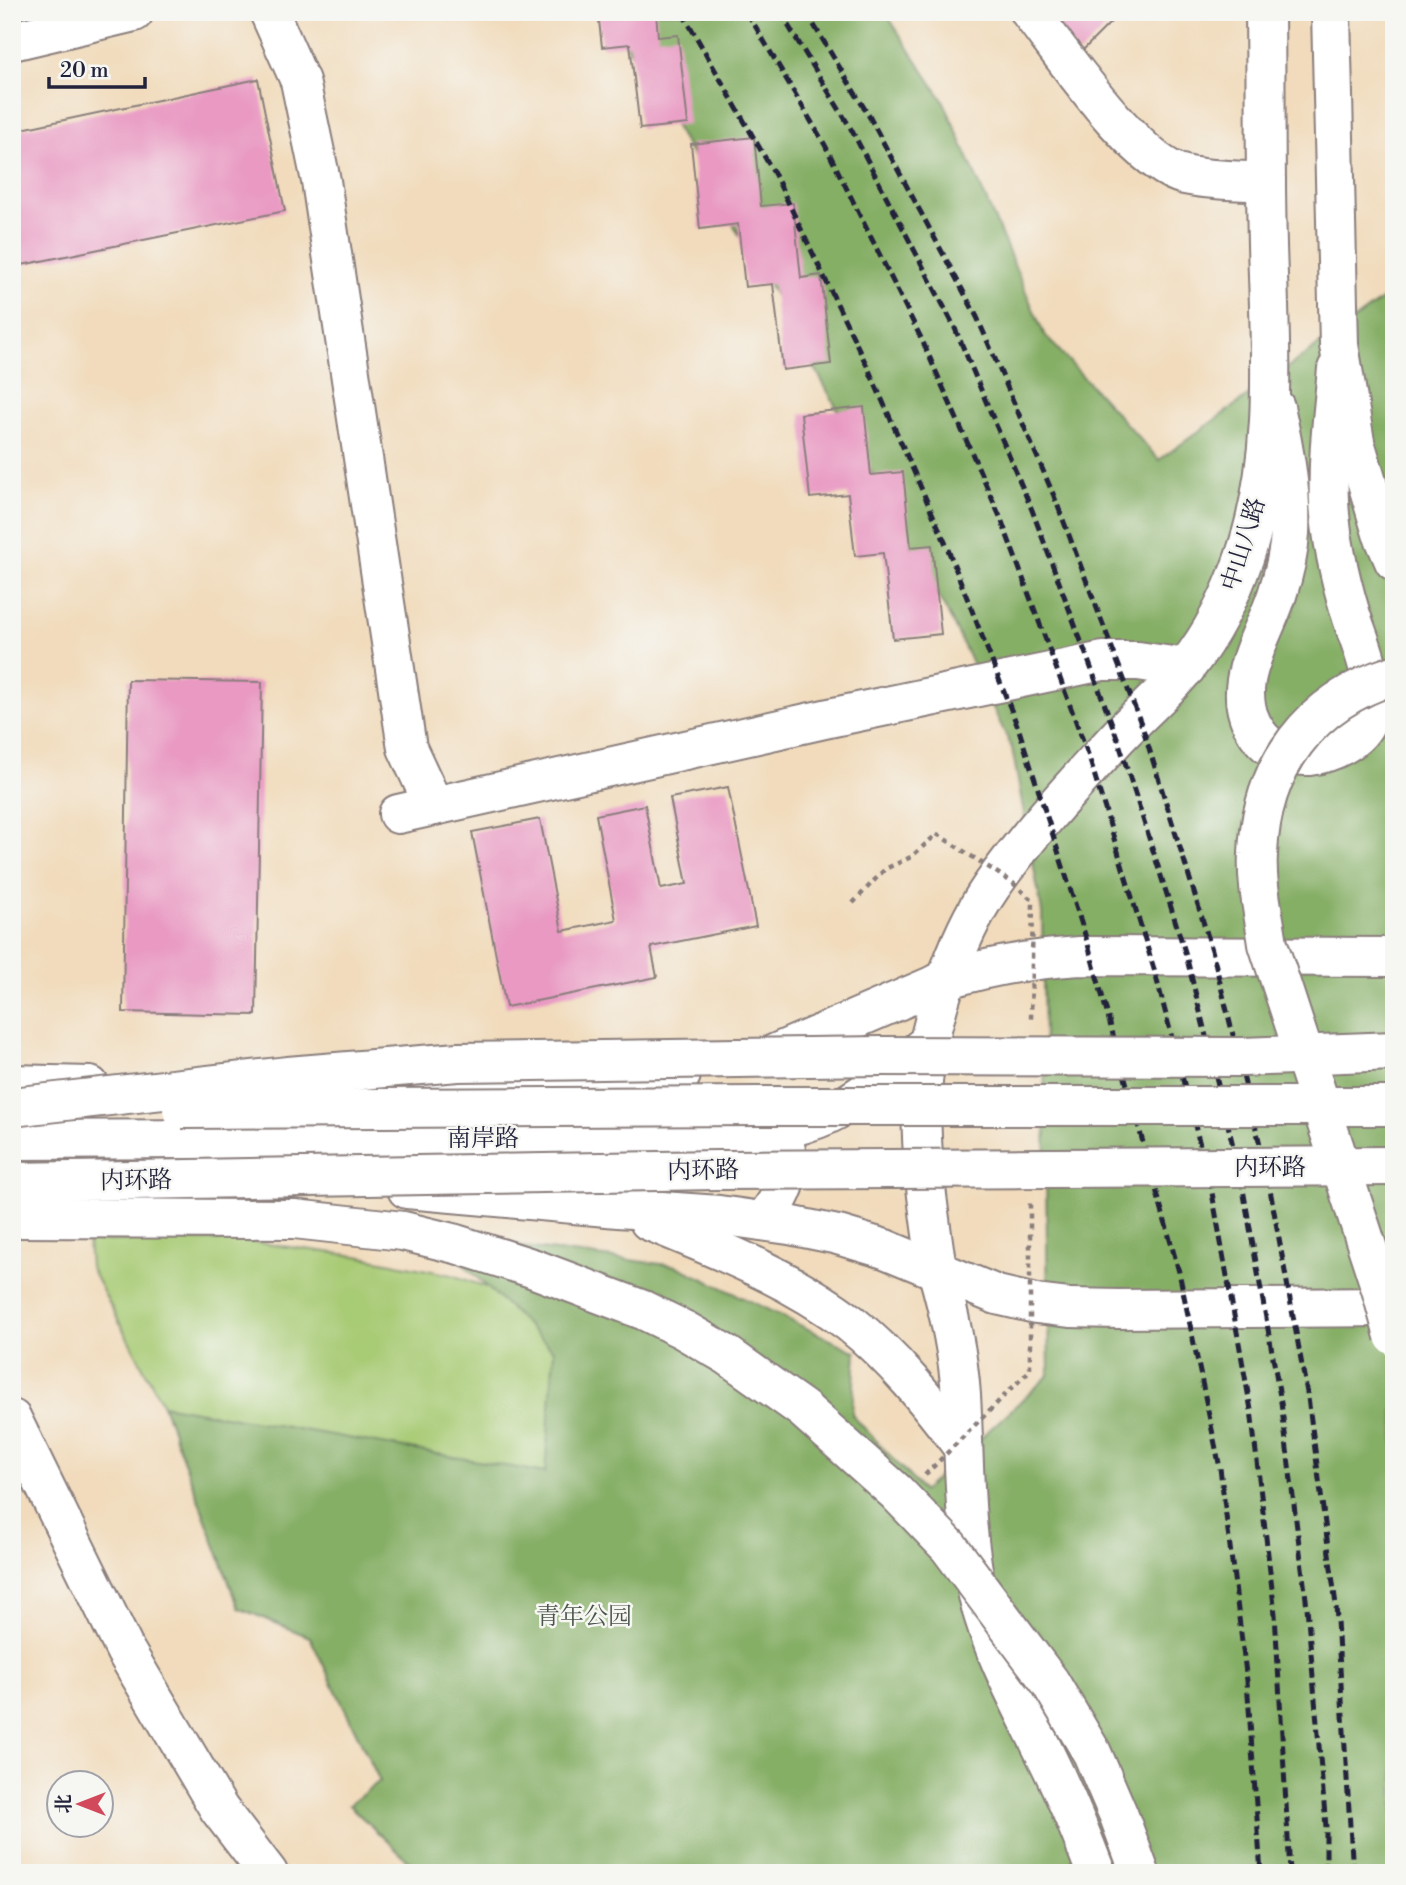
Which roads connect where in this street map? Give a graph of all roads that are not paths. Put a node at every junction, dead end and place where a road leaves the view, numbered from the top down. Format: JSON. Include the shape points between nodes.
{"nodes":[{"id":1,"x":134,"y":12,"type":"edge"},
{"id":2,"x":269,"y":12,"type":"edge"},
{"id":3,"x":1030,"y":12,"type":"edge"},
{"id":4,"x":1265,"y":12,"type":"edge"},
{"id":5,"x":1331,"y":12,"type":"edge"},
{"id":6,"x":12,"y":41,"type":"edge"},
{"id":7,"x":1266,"y":181,"type":"junction"},
{"id":8,"x":1339,"y":345,"type":"junction"},
{"id":9,"x":1271,"y":391,"type":"junction"},
{"id":10,"x":1394,"y":561,"type":"edge"},
{"id":11,"x":1186,"y":668,"type":"junction"},
{"id":12,"x":1394,"y":675,"type":"edge"},
{"id":13,"x":1394,"y":957,"type":"edge"},
{"id":14,"x":946,"y":980,"type":"junction"},
{"id":15,"x":929,"y":1043,"type":"junction"},
{"id":16,"x":1394,"y":1051,"type":"edge"},
{"id":17,"x":12,"y":1084,"type":"edge"},
{"id":18,"x":91,"y":1086,"type":"junction"},
{"id":19,"x":1394,"y":1106,"type":"edge"},
{"id":20,"x":14,"y":1127,"type":"edge"},
{"id":21,"x":781,"y":1129,"type":"junction"},
{"id":22,"x":188,"y":1140,"type":"junction"},
{"id":23,"x":1394,"y":1166,"type":"edge"},
{"id":24,"x":12,"y":1184,"type":"edge"},
{"id":25,"x":618,"y":1208,"type":"junction"},
{"id":26,"x":12,"y":1218,"type":"edge"},
{"id":27,"x":762,"y":1221,"type":"junction"},
{"id":28,"x":12,"y":1227,"type":"edge"},
{"id":29,"x":937,"y":1270,"type":"junction"},
{"id":30,"x":1394,"y":1307,"type":"edge"},
{"id":31,"x":1394,"y":1336,"type":"edge"},
{"id":32,"x":12,"y":1419,"type":"edge"},
{"id":33,"x":962,"y":1446,"type":"junction"},
{"id":34,"x":219,"y":1809,"type":"junction"},
{"id":35,"x":231,"y":1873,"type":"edge"},
{"id":36,"x":268,"y":1873,"type":"edge"},
{"id":37,"x":1096,"y":1873,"type":"edge"},
{"id":38,"x":1140,"y":1873,"type":"edge"}],
"edges":[{"from":1,"to":6,"type":"main road"},
{"from":2,"to":11,"type":"main road","via":[[300,81],[321,181],[416,810],[1103,661]]},
{"from":3,"to":7,"type":"main road","via":[[1101,105],[1146,154],[1182,175]]},
{"from":4,"to":7,"type":"main road","name":"中山八路"},
{"from":5,"to":8,"type":"main road"},
{"from":7,"to":9,"type":"main road","name":"中山八路"},
{"from":8,"to":9,"type":"main road","via":[[1329,503],[1338,563],[1369,673],[1371,700],[1363,729],[1335,749],[1298,757],[1265,744],[1253,727],[1246,702],[1246,672],[1278,594],[1290,534],[1289,488]]},
{"from":8,"to":10,"type":"main road","via":[[1355,442]]},
{"from":9,"to":11,"type":"main road","name":"中山八路","via":[[1255,521],[1244,559],[1209,635]]},
{"from":11,"to":14,"type":"main road","name":"中山八路","via":[[1045,818],[990,888]]},
{"from":12,"to":31,"type":"main road","bridge":true,"via":[[1365,684],[1332,706],[1299,737],[1271,782],[1257,856],[1269,944]]},
{"from":13,"to":14,"type":"main road","via":[[1080,956],[1030,959]]},
{"from":14,"to":15,"type":"main road","name":"中山八路"},
{"from":14,"to":18,"type":"main road","via":[[786,1050],[740,1066],[689,1074],[624,1079]]},
{"from":15,"to":21,"type":"main road","name":"南岸路","via":[[864,1092],[818,1119]]},
{"from":15,"to":29,"type":"main road","name":"中山八路","via":[[922,1093],[923,1150]]},
{"from":16,"to":20,"type":"main road","bridge":true,"via":[[1230,1057],[458,1062],[288,1076]]},
{"from":17,"to":18,"type":"main road"},
{"from":18,"to":22,"type":"main road"},
{"from":19,"to":20,"type":"main road","bridge":true,"via":[[760,1106]]},
{"from":20,"to":22,"type":"main road","name":"南岸路"},
{"from":21,"to":22,"type":"main road","name":"南岸路","via":[[653,1137]]},
{"from":21,"to":27,"type":"main road","via":[[789,1155],[788,1180],[778,1203]]},
{"from":23,"to":24,"type":"main road","name":"内环路","bridge":true,"via":[[730,1170]]},
{"from":24,"to":25,"type":"main road","via":[[383,1187]]},
{"from":25,"to":27,"type":"main road"},
{"from":25,"to":28,"type":"main road"},
{"from":25,"to":33,"type":"main road","via":[[779,1278],[824,1305],[872,1342]]},
{"from":26,"to":38,"type":"main road","bridge":true,"via":[[294,1219],[403,1231],[532,1268],[684,1330],[803,1409],[896,1492],[949,1547],[1057,1694],[1091,1753]]},
{"from":27,"to":29,"type":"main road","via":[[838,1235]]},
{"from":29,"to":30,"type":"main road","via":[[997,1295],[1070,1308]]},
{"from":29,"to":33,"type":"main road","name":"中山八路","via":[[956,1345]]},
{"from":32,"to":34,"type":"main road","via":[[125,1650]]},
{"from":33,"to":37,"type":"main road","name":"中山八路","via":[[972,1564],[980,1602]]},
{"from":34,"to":35,"type":"main road"},
{"from":34,"to":36,"type":"main road"}]}
